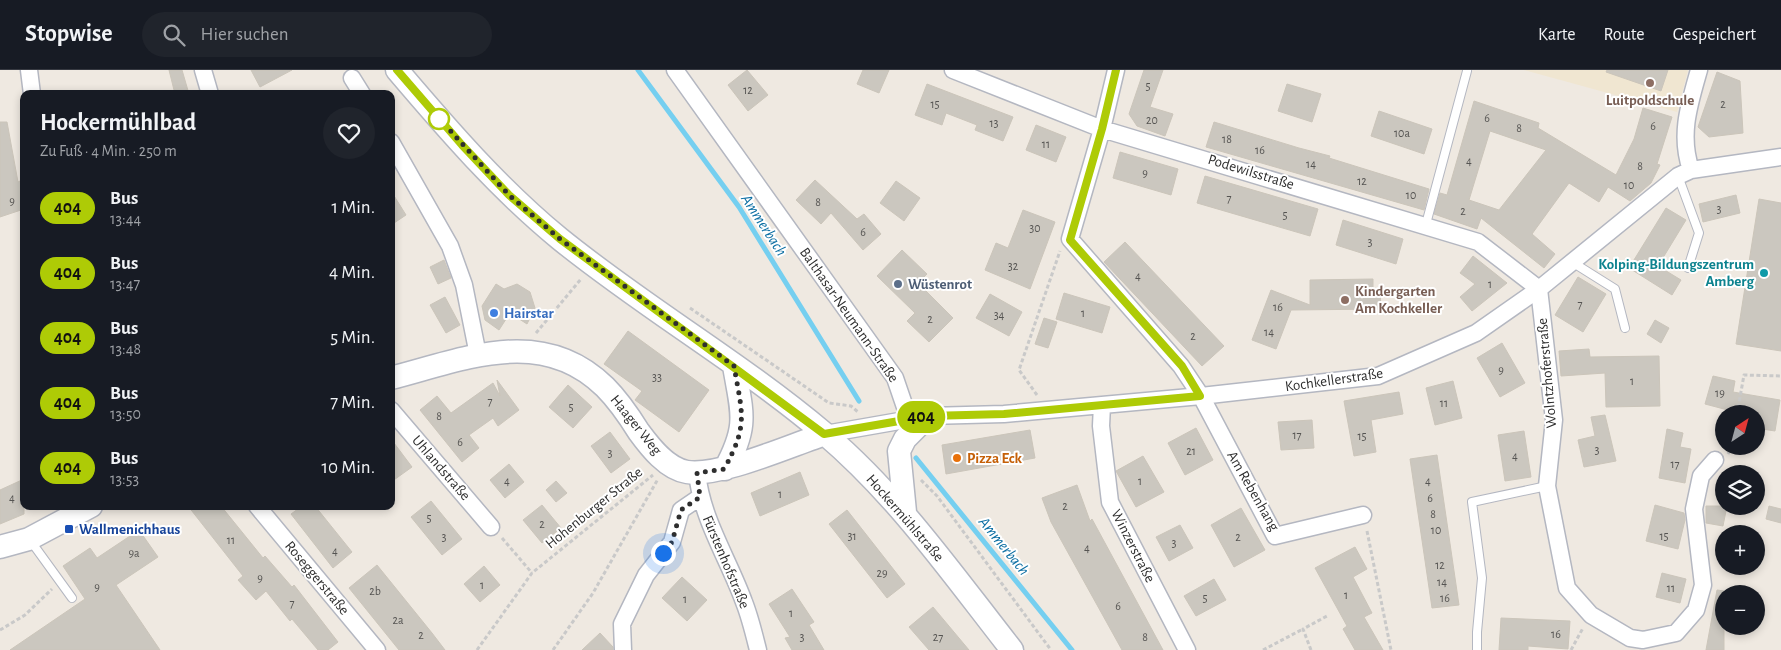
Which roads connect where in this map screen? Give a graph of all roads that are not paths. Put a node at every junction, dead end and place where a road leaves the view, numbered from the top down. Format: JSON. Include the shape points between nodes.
{"nodes":[{"id":1,"x":29,"y":70,"type":"edge"},
{"id":2,"x":203,"y":70,"type":"edge"},
{"id":3,"x":397,"y":70,"type":"edge"},
{"id":4,"x":675,"y":70,"type":"edge"},
{"id":5,"x":953,"y":70,"type":"edge"},
{"id":6,"x":1116,"y":70,"type":"edge"},
{"id":7,"x":1699,"y":70,"type":"edge"},
{"id":8,"x":1466,"y":71,"type":"edge"},
{"id":9,"x":352,"y":78,"type":"dead end"},
{"id":10,"x":32,"y":90,"type":"edge"},
{"id":11,"x":209,"y":90,"type":"edge"},
{"id":12,"x":360,"y":90,"type":"edge"},
{"id":13,"x":1102,"y":129,"type":"junction"},
{"id":14,"x":395,"y":149,"type":"edge"},
{"id":15,"x":1781,"y":156,"type":"edge"},
{"id":16,"x":1685,"y":173,"type":"junction"},
{"id":17,"x":1426,"y":224,"type":"junction"},
{"id":18,"x":1572,"y":262,"type":"junction"},
{"id":19,"x":1688,"y":268,"type":"dead end"},
{"id":20,"x":1540,"y":289,"type":"junction"},
{"id":21,"x":1625,"y":328,"type":"dead end"},
{"id":22,"x":478,"y":355,"type":"junction"},
{"id":23,"x":734,"y":366,"type":"junction"},
{"id":24,"x":395,"y":377,"type":"edge"},
{"id":25,"x":1200,"y":396,"type":"junction"},
{"id":26,"x":1102,"y":405,"type":"junction"},
{"id":27,"x":395,"y":415,"type":"edge"},
{"id":28,"x":919,"y":417,"type":"junction"},
{"id":29,"x":824,"y":434,"type":"junction"},
{"id":30,"x":1715,"y":460,"type":"dead end"},
{"id":31,"x":724,"y":469,"type":"junction"},
{"id":32,"x":697,"y":473,"type":"junction"},
{"id":33,"x":1547,"y":486,"type":"junction"},
{"id":34,"x":700,"y":497,"type":"junction"},
{"id":35,"x":83,"y":510,"type":"edge"},
{"id":36,"x":260,"y":510,"type":"edge"},
{"id":37,"x":905,"y":512,"type":"junction"},
{"id":38,"x":1363,"y":515,"type":"road end"},
{"id":39,"x":491,"y":527,"type":"road end"},
{"id":40,"x":29,"y":538,"type":"junction"},
{"id":41,"x":0,"y":547,"type":"edge"},
{"id":42,"x":72,"y":598,"type":"dead end"},
{"id":43,"x":377,"y":650,"type":"edge"},
{"id":44,"x":623,"y":650,"type":"edge"},
{"id":45,"x":758,"y":650,"type":"edge"},
{"id":46,"x":1012,"y":650,"type":"edge"},
{"id":47,"x":1187,"y":650,"type":"edge"},
{"id":48,"x":1478,"y":650,"type":"edge"}],
"edges":[{"from":1,"to":10,"type":"street"},
{"from":2,"to":11,"type":"street"},
{"from":3,"to":23,"type":"main road","name":"Hockermühlstraße","via":[[509,195],[593,265]]},
{"from":4,"to":28,"type":"street","name":"Balthasar-Neumann-Straße","via":[[895,378]]},
{"from":5,"to":13,"type":"street","name":"Podewilsstraße"},
{"from":6,"to":13,"type":"street"},
{"from":7,"to":16,"type":"street","via":[[1684,132]]},
{"from":8,"to":17,"type":"lane"},
{"from":9,"to":12,"type":"street"},
{"from":13,"to":17,"type":"street","name":"Podewilsstraße"},
{"from":13,"to":25,"type":"street","via":[[1070,240],[1182,366]]},
{"from":14,"to":22,"type":"street","via":[[450,246],[464,285]]},
{"from":15,"to":16,"type":"street"},
{"from":16,"to":18,"type":"street","name":"Kochkellerstraße"},
{"from":16,"to":19,"type":"lane","via":[[1699,233]]},
{"from":17,"to":20,"type":"street","name":"Podewilsstraße","via":[[1478,242]]},
{"from":18,"to":20,"type":"street","name":"Kochkellerstraße"},
{"from":18,"to":21,"type":"lane","via":[[1615,290]]},
{"from":20,"to":25,"type":"street","name":"Kochkellerstraße","via":[[1476,333],[1378,376]]},
{"from":20,"to":33,"type":"street","name":"Wolntzhoferstraße","via":[[1554,420]]},
{"from":22,"to":24,"type":"main road","name":"Haager Weg"},
{"from":22,"to":32,"type":"main road","name":"Haager Weg","via":[[524,350],[556,355],[575,364],[605,386],[645,440],[667,463],[685,472]]},
{"from":23,"to":29,"type":"main road","name":"Hockermühlstraße"},
{"from":23,"to":31,"type":"main road","via":[[743,420],[738,445]]},
{"from":25,"to":26,"type":"street","name":"Kochkellerstraße"},
{"from":25,"to":38,"type":"street","name":"Am Rebenhang","via":[[1275,536]]},
{"from":26,"to":28,"type":"street","name":"Kochkellerstraße"},
{"from":26,"to":47,"type":"street","name":"Winzerstraße","via":[[1110,502]]},
{"from":27,"to":39,"type":"street","name":"Uhlandstraße"},
{"from":28,"to":29,"type":"street","name":"Kochkellerstraße"},
{"from":28,"to":37,"type":"main road","via":[[899,451]]},
{"from":29,"to":31,"type":"main road","name":"Haager Weg"},
{"from":29,"to":37,"type":"main road","name":"Hockermühlstraße"},
{"from":30,"to":33,"type":"street","name":"Wolntzhoferstraße","via":[[1701,476],[1694,509],[1703,585],[1696,610],[1676,633],[1643,640],[1630,638],[1590,614],[1567,588]]},
{"from":31,"to":32,"type":"main road","name":"Haager Weg"},
{"from":32,"to":34,"type":"street","name":"Fürstenhofstraße"},
{"from":33,"to":48,"type":"lane","via":[[1472,502],[1482,578]]},
{"from":34,"to":44,"type":"street","via":[[681,510],[672,542],[646,575],[622,624]]},
{"from":34,"to":45,"type":"street","name":"Fürstenhofstraße","via":[[744,602]]},
{"from":35,"to":40,"type":"main road"},
{"from":36,"to":43,"type":"street","name":"Roseggerstraße"},
{"from":37,"to":46,"type":"main road","name":"Hockermühlstraße"},
{"from":40,"to":41,"type":"main road"},
{"from":40,"to":42,"type":"lane"}]}
